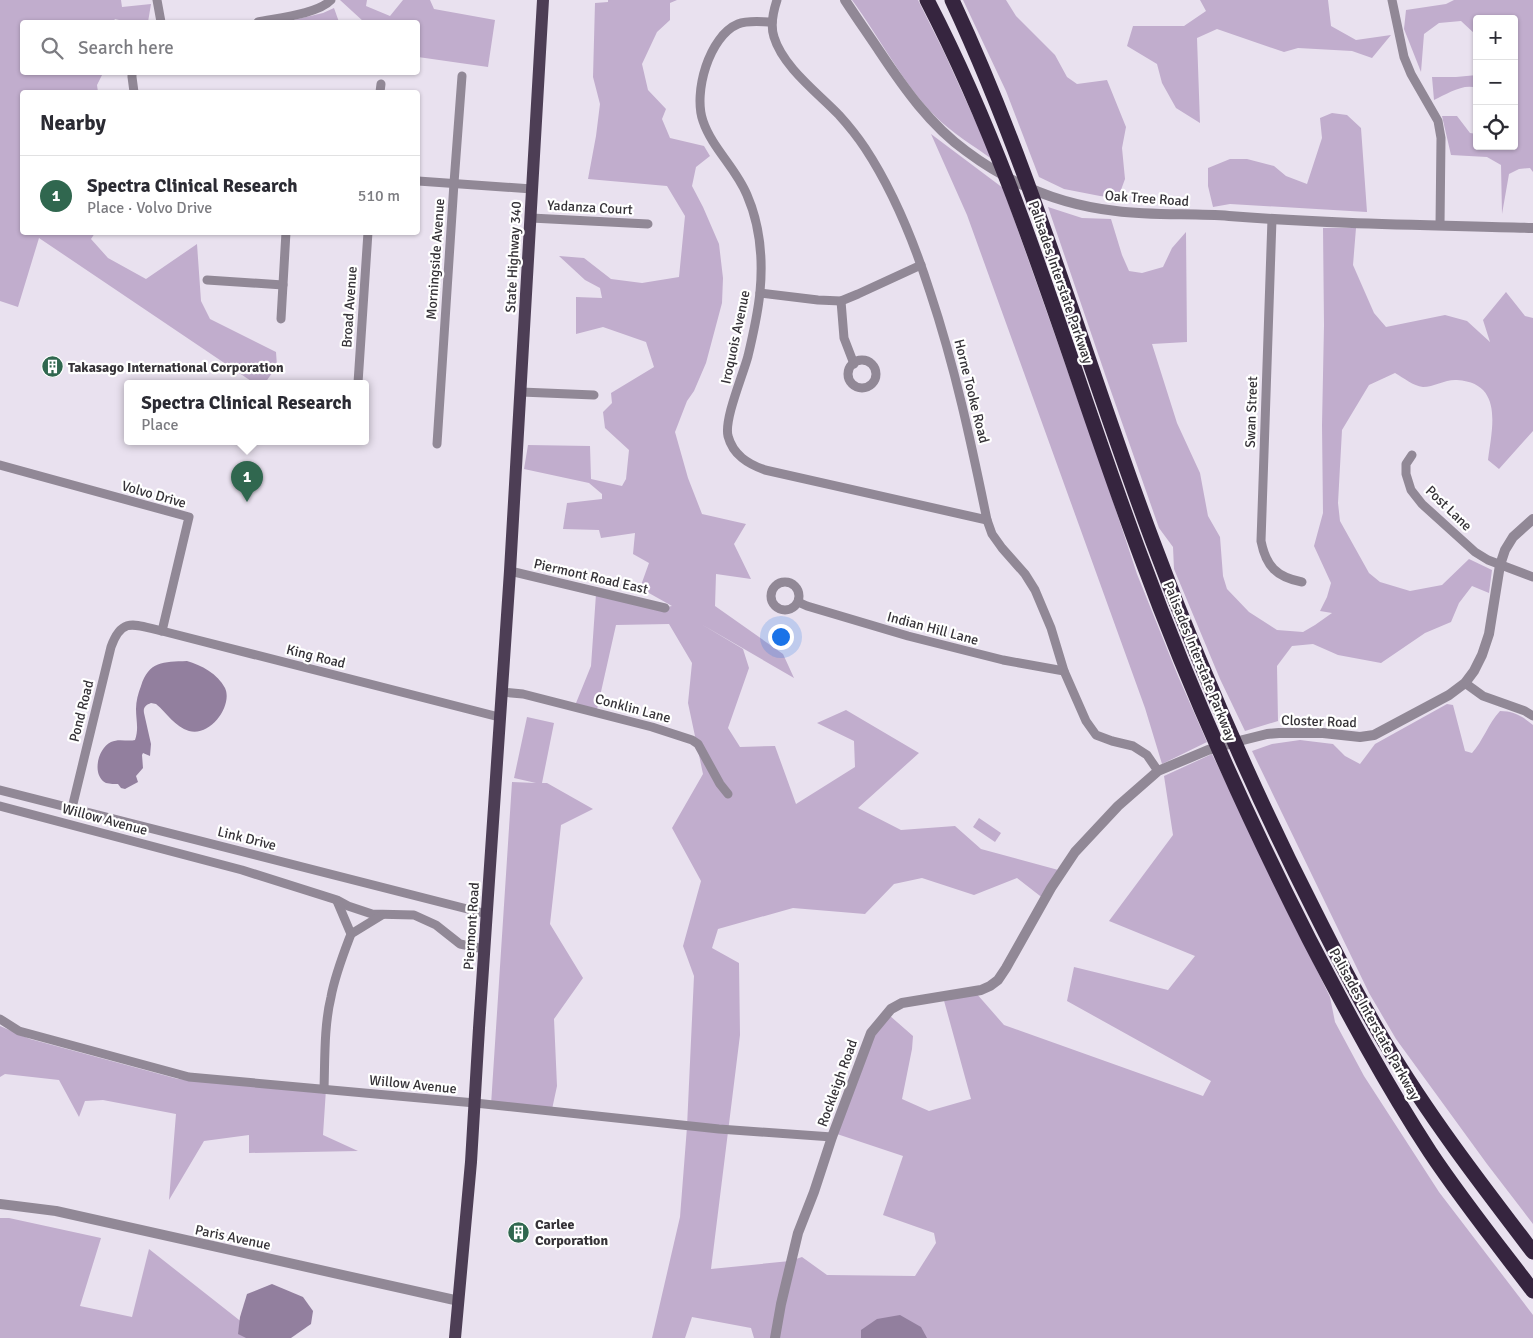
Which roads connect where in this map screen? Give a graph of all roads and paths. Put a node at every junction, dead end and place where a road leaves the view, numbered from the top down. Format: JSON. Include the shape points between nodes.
{"nodes":[{"id":1,"x":157,"y":0,"type":"edge"},
{"id":2,"x":331,"y":0,"type":"edge"},
{"id":3,"x":543,"y":0,"type":"edge"},
{"id":4,"x":777,"y":0,"type":"edge"},
{"id":5,"x":845,"y":0,"type":"edge"},
{"id":6,"x":927,"y":0,"type":"edge"},
{"id":7,"x":952,"y":0,"type":"edge"},
{"id":8,"x":1392,"y":0,"type":"edge"},
{"id":9,"x":161,"y":20,"type":"edge"},
{"id":10,"x":268,"y":20,"type":"edge"},
{"id":11,"x":772,"y":22,"type":"junction"},
{"id":12,"x":132,"y":75,"type":"edge"},
{"id":13,"x":462,"y":76,"type":"dead end"},
{"id":14,"x":134,"y":90,"type":"edge"},
{"id":15,"x":420,"y":181,"type":"edge"},
{"id":16,"x":454,"y":183,"type":"junction"},
{"id":17,"x":532,"y":189,"type":"junction"},
{"id":18,"x":531,"y":218,"type":"junction"},
{"id":19,"x":1272,"y":220,"type":"junction"},
{"id":20,"x":648,"y":224,"type":"dead end"},
{"id":21,"x":1440,"y":225,"type":"junction"},
{"id":22,"x":1533,"y":228,"type":"edge"},
{"id":23,"x":286,"y":235,"type":"edge"},
{"id":24,"x":368,"y":235,"type":"edge"},
{"id":25,"x":922,"y":265,"type":"junction"},
{"id":26,"x":207,"y":280,"type":"dead end"},
{"id":27,"x":283,"y":286,"type":"junction"},
{"id":28,"x":760,"y":293,"type":"junction"},
{"id":29,"x":841,"y":301,"type":"junction"},
{"id":30,"x":281,"y":319,"type":"dead end"},
{"id":31,"x":854,"y":364,"type":"dead end"},
{"id":32,"x":358,"y":380,"type":"edge"},
{"id":33,"x":521,"y":392,"type":"junction"},
{"id":34,"x":594,"y":395,"type":"dead end"},
{"id":35,"x":437,"y":444,"type":"dead end"},
{"id":36,"x":1412,"y":454,"type":"dead end"},
{"id":37,"x":0,"y":465,"type":"edge"},
{"id":38,"x":513,"y":516,"type":"joint"},
{"id":39,"x":1533,"y":519,"type":"edge"},
{"id":40,"x":987,"y":520,"type":"junction"},
{"id":41,"x":1500,"y":565,"type":"junction"},
{"id":42,"x":510,"y":571,"type":"junction"},
{"id":43,"x":1533,"y":577,"type":"edge"},
{"id":44,"x":1302,"y":582,"type":"dead end"},
{"id":45,"x":798,"y":602,"type":"dead end"},
{"id":46,"x":665,"y":608,"type":"dead end"},
{"id":47,"x":125,"y":626,"type":"joint"},
{"id":48,"x":162,"y":631,"type":"junction"},
{"id":49,"x":1064,"y":671,"type":"junction"},
{"id":50,"x":1465,"y":683,"type":"junction"},
{"id":51,"x":501,"y":692,"type":"junction"},
{"id":52,"x":1533,"y":716,"type":"edge"},
{"id":53,"x":499,"y":717,"type":"junction"},
{"id":54,"x":1158,"y":771,"type":"junction"},
{"id":55,"x":0,"y":790,"type":"edge"},
{"id":56,"x":728,"y":794,"type":"dead end"},
{"id":57,"x":0,"y":806,"type":"edge"},
{"id":58,"x":72,"y":808,"type":"junction"},
{"id":59,"x":1075,"y":852,"type":"joint"},
{"id":60,"x":337,"y":900,"type":"junction"},
{"id":61,"x":486,"y":914,"type":"junction"},
{"id":62,"x":382,"y":915,"type":"junction"},
{"id":63,"x":351,"y":934,"type":"junction"},
{"id":64,"x":484,"y":949,"type":"junction"},
{"id":65,"x":0,"y":1019,"type":"edge"},
{"id":66,"x":324,"y":1089,"type":"junction"},
{"id":67,"x":474,"y":1103,"type":"junction"},
{"id":68,"x":832,"y":1137,"type":"junction"},
{"id":69,"x":0,"y":1204,"type":"edge"},
{"id":70,"x":1533,"y":1252,"type":"edge"},
{"id":71,"x":1533,"y":1291,"type":"edge"},
{"id":72,"x":458,"y":1301,"type":"junction"},
{"id":73,"x":455,"y":1338,"type":"edge"},
{"id":74,"x":775,"y":1338,"type":"edge"}],
"edges":[{"from":1,"to":9,"type":"street"},
{"from":2,"to":10,"type":"street","via":[[315,10]]},
{"from":3,"to":17,"type":"main road","name":"State Highway 340"},
{"from":4,"to":11,"type":"street","name":"Horne Tooke Road"},
{"from":5,"to":19,"type":"street","name":"Oak Tree Road","via":[[914,100],[945,134],[991,168],[1015,181],[1058,199],[1116,211]]},
{"from":6,"to":71,"type":"highway","name":"Palisades Interstate Parkway","via":[[1005,174],[1140,556],[1221,754],[1291,902],[1375,1063],[1442,1168]]},
{"from":7,"to":70,"type":"highway","name":"Palisades Interstate Parkway","via":[[1019,160],[1150,534],[1237,750],[1310,902],[1384,1040],[1447,1138]]},
{"from":8,"to":21,"type":"street","via":[[1410,74],[1438,121],[1442,138]]},
{"from":11,"to":25,"type":"street","name":"Horne Tooke Road","via":[[774,37],[789,63],[840,116],[870,157],[898,207]]},
{"from":11,"to":28,"type":"street","name":"Iroquois Avenue","via":[[752,21],[726,31],[708,61],[701,81],[700,101],[702,119],[709,136],[747,194],[755,218],[761,268]]},
{"from":12,"to":14,"type":"street"},
{"from":13,"to":16,"type":"street","name":"Morningside Avenue"},
{"from":15,"to":16,"type":"street"},
{"from":16,"to":17,"type":"street"},
{"from":16,"to":35,"type":"street","name":"Morningside Avenue"},
{"from":17,"to":18,"type":"main road","name":"State Highway 340"},
{"from":18,"to":20,"type":"street","name":"Yadanza Court"},
{"from":18,"to":33,"type":"main road","name":"State Highway 340"},
{"from":19,"to":21,"type":"street","name":"Oak Tree Road"},
{"from":19,"to":44,"type":"street","name":"Swan Street","via":[[1261,541],[1270,566],[1280,575]]},
{"from":21,"to":22,"type":"street","name":"Oak Tree Road"},
{"from":23,"to":27,"type":"street"},
{"from":24,"to":32,"type":"street","name":"Broad Avenue"},
{"from":25,"to":29,"type":"street"},
{"from":25,"to":40,"type":"street","name":"Horne Tooke Road","via":[[945,335]]},
{"from":26,"to":27,"type":"street"},
{"from":27,"to":30,"type":"street"},
{"from":28,"to":29,"type":"street"},
{"from":28,"to":40,"type":"street","name":"Iroquois Avenue","via":[[748,354],[728,421],[728,436],[741,458],[766,470]]},
{"from":29,"to":31,"type":"street","via":[[844,338]]},
{"from":33,"to":34,"type":"street"},
{"from":33,"to":38,"type":"main road","name":"State Highway 340"},
{"from":36,"to":41,"type":"street","name":"Post Lane","via":[[1406,464],[1406,474],[1411,490],[1422,504],[1475,552]]},
{"from":37,"to":48,"type":"street","name":"Volvo Drive","via":[[189,517]]},
{"from":38,"to":42,"type":"main road","name":"Piermont Road"},
{"from":39,"to":41,"type":"street","name":"Closter Road","via":[[1513,537]]},
{"from":40,"to":49,"type":"street","name":"Horne Tooke Road","via":[[992,534],[1035,590]]},
{"from":41,"to":43,"type":"street","name":"Post Lane"},
{"from":41,"to":50,"type":"street","name":"Closter Road","via":[[1489,634],[1482,655]]},
{"from":42,"to":46,"type":"street","name":"Piermont Road East"},
{"from":42,"to":51,"type":"main road","name":"Piermont Road"},
{"from":45,"to":49,"type":"street","name":"Indian Hill Lane","via":[[908,636]]},
{"from":47,"to":48,"type":"street","name":"King Road"},
{"from":47,"to":58,"type":"street","name":"Pond Road","via":[[118,630],[111,647]]},
{"from":48,"to":53,"type":"street","name":"King Road"},
{"from":49,"to":54,"type":"street","name":"Horne Tooke Road","via":[[1086,721],[1096,735],[1133,746],[1147,755]]},
{"from":50,"to":52,"type":"street","via":[[1483,696]]},
{"from":50,"to":54,"type":"street","name":"Closter Road","via":[[1374,735],[1267,734],[1208,750]]},
{"from":51,"to":53,"type":"main road","name":"Piermont Road"},
{"from":51,"to":56,"type":"street","name":"Conklin Lane","via":[[523,694],[692,740],[698,744]]},
{"from":53,"to":61,"type":"main road","name":"Piermont Road"},
{"from":54,"to":59,"type":"street","name":"Closter Road","via":[[1118,806]]},
{"from":55,"to":58,"type":"street","name":"Link Drive"},
{"from":57,"to":60,"type":"street","name":"Willow Avenue","via":[[266,876]]},
{"from":58,"to":61,"type":"street","name":"Link Drive"},
{"from":59,"to":68,"type":"street","name":"Rockleigh Road","via":[[998,980],[981,990],[902,1003],[891,1009],[869,1037]]},
{"from":60,"to":62,"type":"street","name":"Willow Avenue","via":[[365,912]]},
{"from":60,"to":63,"type":"street"},
{"from":61,"to":64,"type":"main road","name":"Piermont Road"},
{"from":62,"to":63,"type":"street"},
{"from":62,"to":64,"type":"street","name":"Willow Avenue","via":[[414,915],[436,925],[460,944]]},
{"from":63,"to":66,"type":"street","via":[[330,998]]},
{"from":64,"to":67,"type":"main road","name":"Piermont Road"},
{"from":65,"to":66,"type":"street","name":"Willow Avenue","via":[[19,1031],[189,1077]]},
{"from":66,"to":67,"type":"street","name":"Willow Avenue"},
{"from":67,"to":68,"type":"street","name":"Willow Avenue","via":[[719,1129]]},
{"from":67,"to":72,"type":"main road","name":"Piermont Road"},
{"from":68,"to":74,"type":"street","name":"Rockleigh Road","via":[[798,1234]]},
{"from":69,"to":72,"type":"street","name":"Paris Avenue","via":[[56,1211]]},
{"from":72,"to":73,"type":"main road","name":"Piermont Road"}]}
